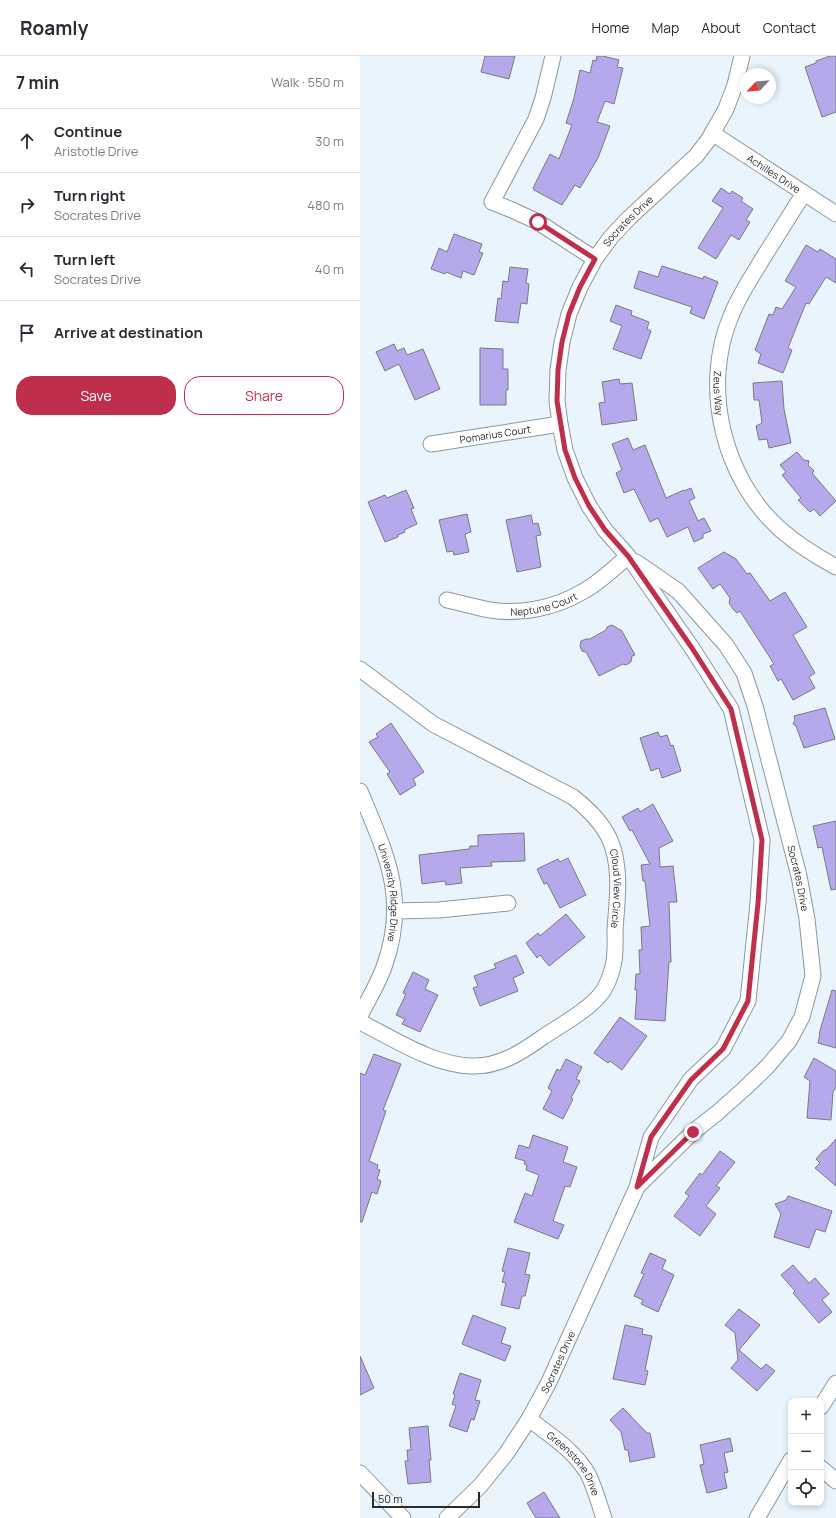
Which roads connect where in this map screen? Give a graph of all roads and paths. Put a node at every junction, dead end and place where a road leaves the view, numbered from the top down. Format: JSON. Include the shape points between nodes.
{"nodes":[{"id":1,"x":554,"y":56,"type":"edge"},
{"id":2,"x":742,"y":56,"type":"edge"},
{"id":3,"x":712,"y":133,"type":"junction"},
{"id":4,"x":804,"y":193,"type":"junction"},
{"id":5,"x":836,"y":214,"type":"edge"},
{"id":6,"x":595,"y":259,"type":"junction"},
{"id":7,"x":560,"y":424,"type":"junction"},
{"id":8,"x":431,"y":444,"type":"dead end"},
{"id":9,"x":628,"y":556,"type":"junction"},
{"id":10,"x":836,"y":567,"type":"edge"},
{"id":11,"x":448,"y":600,"type":"dead end"},
{"id":12,"x":360,"y":669,"type":"edge"},
{"id":13,"x":360,"y":791,"type":"edge"},
{"id":14,"x":508,"y":903,"type":"dead end"},
{"id":15,"x":395,"y":911,"type":"junction"},
{"id":16,"x":360,"y":1016,"type":"edge"},
{"id":17,"x":360,"y":1022,"type":"edge"},
{"id":18,"x":637,"y":1187,"type":"junction"},
{"id":19,"x":836,"y":1383,"type":"edge"},
{"id":20,"x":824,"y":1402,"type":"edge"},
{"id":21,"x":529,"y":1419,"type":"junction"},
{"id":22,"x":788,"y":1465,"type":"edge"},
{"id":23,"x":823,"y":1470,"type":"edge"},
{"id":24,"x":360,"y":1473,"type":"edge"},
{"id":25,"x":836,"y":1481,"type":"edge"},
{"id":26,"x":403,"y":1518,"type":"edge"},
{"id":27,"x":447,"y":1518,"type":"edge"},
{"id":28,"x":604,"y":1518,"type":"edge"},
{"id":29,"x":757,"y":1518,"type":"edge"}],
"edges":[{"from":1,"to":6,"type":"street","via":[[536,119],[492,202],[538,222]]},
{"from":2,"to":3,"type":"street","name":"Socrates Drive","via":[[736,85]]},
{"from":3,"to":4,"type":"street","name":"Achilles Drive"},
{"from":3,"to":6,"type":"street","name":"Socrates Drive","via":[[696,156],[611,237]]},
{"from":4,"to":5,"type":"street","name":"Achilles Drive"},
{"from":4,"to":10,"type":"street","name":"Zeus Way","via":[[741,294],[730,317],[718,369],[718,400],[726,444],[746,489],[780,529],[799,545]]},
{"from":6,"to":7,"type":"street","name":"Socrates Drive","via":[[569,314],[562,342],[557,401]]},
{"from":7,"to":8,"type":"street","name":"Pomarius Court"},
{"from":7,"to":9,"type":"street","name":"Socrates Drive","via":[[565,450],[589,506],[605,530]]},
{"from":9,"to":11,"type":"street","name":"Neptune Court","via":[[582,593],[538,608],[515,611],[491,610]]},
{"from":9,"to":18,"type":"street","name":"Socrates Drive","via":[[731,709],[762,840],[748,1001],[723,1049],[691,1080],[651,1137]]},
{"from":9,"to":18,"type":"street","name":"Socrates Drive","via":[[678,591],[726,645],[744,673],[756,706],[799,876],[813,976],[802,1017],[789,1041],[767,1067],[717,1114],[693,1132]]},
{"from":12,"to":17,"type":"street","name":"Cloud View Circle","via":[[433,724],[573,797],[588,809],[610,840],[618,876],[614,965],[609,980],[591,1004],[515,1056],[473,1066],[454,1064],[435,1059]]},
{"from":13,"to":15,"type":"street","name":"University Ridge Drive","via":[[390,866]]},
{"from":14,"to":15,"type":"street","via":[[439,910]]},
{"from":15,"to":16,"type":"street","name":"University Ridge Drive","via":[[391,943],[384,968]]},
{"from":18,"to":21,"type":"street","name":"Socrates Drive","via":[[549,1382]]},
{"from":19,"to":20,"type":"street"},
{"from":21,"to":27,"type":"street","name":"Socrates Drive","via":[[506,1454],[480,1486]]},
{"from":21,"to":28,"type":"street","name":"Greenstone Drive","via":[[567,1448],[581,1463],[594,1488]]},
{"from":22,"to":29,"type":"street"},
{"from":23,"to":25,"type":"street"},
{"from":24,"to":26,"type":"street"}]}
